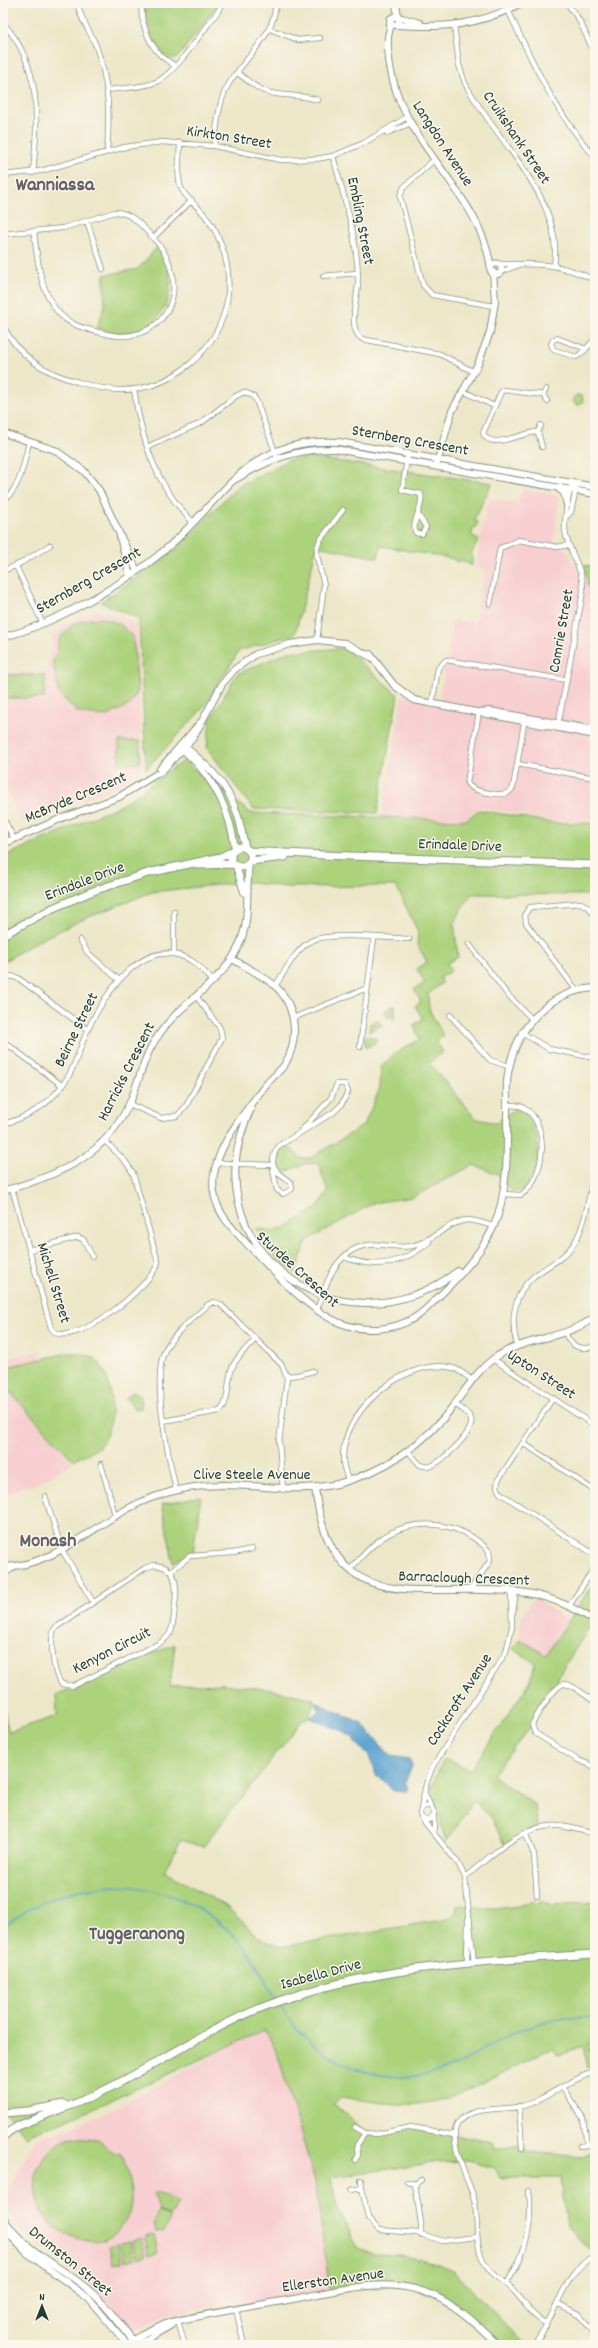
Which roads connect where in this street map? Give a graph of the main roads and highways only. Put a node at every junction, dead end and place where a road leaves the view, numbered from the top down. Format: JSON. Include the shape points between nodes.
{"nodes":[{"id":1,"x":234,"y":850,"type":"junction"},
{"id":2,"x":248,"y":850,"type":"junction"},
{"id":3,"x":323,"y":855,"type":"junction"},
{"id":4,"x":250,"y":863,"type":"junction"},
{"id":5,"x":235,"y":865,"type":"junction"},
{"id":6,"x":595,"y":865,"type":"edge"},
{"id":7,"x":182,"y":866,"type":"junction"},
{"id":8,"x":3,"y":935,"type":"edge"},
{"id":9,"x":595,"y":1954,"type":"edge"},
{"id":10,"x":77,"y":2101,"type":"junction"},
{"id":11,"x":3,"y":2113,"type":"edge"},
{"id":12,"x":3,"y":2137,"type":"edge"}],
"edges":[{"from":1,"to":2,"type":"main road","name":"Erindale Drive","via":[[241,847]]},
{"from":1,"to":5,"type":"main road","via":[[231,856]]},
{"from":1,"to":7,"type":"main road","name":"Erindale Drive","via":[[221,857]]},
{"from":2,"to":3,"type":"main road","name":"Erindale Drive"},
{"from":2,"to":4,"type":"main road"},
{"from":3,"to":4,"type":"main road","name":"Erindale Drive","via":[[265,858]]},
{"from":3,"to":6,"type":"main road","name":"Erindale Drive"},
{"from":4,"to":5,"type":"main road","name":"Erindale Drive","via":[[244,867]]},
{"from":5,"to":7,"type":"main road","name":"Erindale Drive"},
{"from":7,"to":8,"type":"main road","name":"Erindale Drive","via":[[138,876],[93,891],[53,908]]},
{"from":9,"to":10,"type":"main road","name":"Isabella Drive","via":[[471,1963],[378,1974],[294,1995],[212,2031],[134,2075]]},
{"from":10,"to":11,"type":"main road","name":"Isabella Drive","via":[[28,2111]]},
{"from":10,"to":12,"type":"main road","name":"Isabella Drive","via":[[19,2124]]}]}
